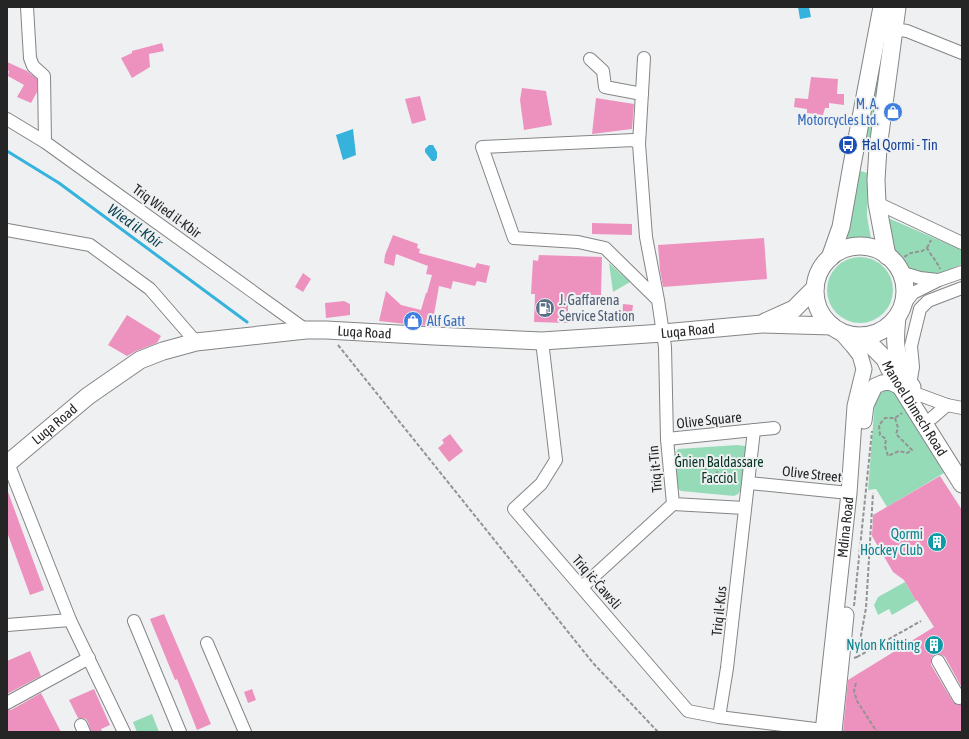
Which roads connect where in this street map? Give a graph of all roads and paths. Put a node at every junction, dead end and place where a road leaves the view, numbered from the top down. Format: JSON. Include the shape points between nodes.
{"nodes":[{"id":1,"x":27,"y":7,"type":"edge"},
{"id":2,"x":882,"y":7,"type":"edge"},
{"id":3,"x":896,"y":7,"type":"edge"},
{"id":4,"x":893,"y":29,"type":"junction"},
{"id":5,"x":962,"y":54,"type":"edge"},
{"id":6,"x":644,"y":58,"type":"dead end"},
{"id":7,"x":590,"y":60,"type":"dead end"},
{"id":8,"x":642,"y":94,"type":"junction"},
{"id":9,"x":7,"y":119,"type":"edge"},
{"id":10,"x":45,"y":142,"type":"junction"},
{"id":11,"x":639,"y":144,"type":"junction"},
{"id":12,"x":877,"y":203,"type":"junction"},
{"id":13,"x":7,"y":230,"type":"edge"},
{"id":14,"x":962,"y":243,"type":"edge"},
{"id":15,"x":830,"y":258,"type":"junction"},
{"id":16,"x":894,"y":264,"type":"junction"},
{"id":17,"x":962,"y":272,"type":"edge"},
{"id":18,"x":941,"y":279,"type":"junction"},
{"id":19,"x":815,"y":288,"type":"junction"},
{"id":20,"x":962,"y":288,"type":"edge"},
{"id":21,"x":658,"y":300,"type":"junction"},
{"id":22,"x":899,"y":312,"type":"junction"},
{"id":23,"x":762,"y":324,"type":"junction"},
{"id":24,"x":836,"y":328,"type":"junction"},
{"id":25,"x":306,"y":330,"type":"junction"},
{"id":26,"x":326,"y":330,"type":"junction"},
{"id":27,"x":663,"y":333,"type":"junction"},
{"id":28,"x":862,"y":336,"type":"junction"},
{"id":29,"x":542,"y":341,"type":"junction"},
{"id":30,"x":196,"y":342,"type":"junction"},
{"id":31,"x":910,"y":393,"type":"junction"},
{"id":32,"x":947,"y":404,"type":"junction"},
{"id":33,"x":962,"y":408,"type":"edge"},
{"id":34,"x":895,"y":418,"type":"junction"},
{"id":35,"x":932,"y":418,"type":"junction"},
{"id":36,"x":872,"y":425,"type":"dead end"},
{"id":37,"x":774,"y":428,"type":"dead end"},
{"id":38,"x":754,"y":430,"type":"junction"},
{"id":39,"x":668,"y":439,"type":"junction"},
{"id":40,"x":7,"y":464,"type":"edge"},
{"id":41,"x":962,"y":464,"type":"edge"},
{"id":42,"x":717,"y":472,"type":"joint"},
{"id":43,"x":749,"y":483,"type":"junction"},
{"id":44,"x":962,"y":484,"type":"edge"},
{"id":45,"x":848,"y":493,"type":"junction"},
{"id":46,"x":873,"y":493,"type":"dead end"},
{"id":47,"x":673,"y":504,"type":"junction"},
{"id":48,"x":745,"y":508,"type":"junction"},
{"id":49,"x":582,"y":588,"type":"junction"},
{"id":50,"x":853,"y":612,"type":"dead end"},
{"id":51,"x":70,"y":620,"type":"junction"},
{"id":52,"x":134,"y":621,"type":"dead end"},
{"id":53,"x":921,"y":621,"type":"dead end"},
{"id":54,"x":7,"y":625,"type":"edge"},
{"id":55,"x":207,"y":643,"type":"dead end"},
{"id":56,"x":858,"y":657,"type":"junction"},
{"id":57,"x":89,"y":658,"type":"junction"},
{"id":58,"x":841,"y":660,"type":"junction"},
{"id":59,"x":938,"y":661,"type":"dead end"},
{"id":60,"x":856,"y":683,"type":"dead end"},
{"id":61,"x":962,"y":695,"type":"edge"},
{"id":62,"x":7,"y":703,"type":"edge"},
{"id":63,"x":719,"y":717,"type":"junction"},
{"id":64,"x":827,"y":731,"type":"edge"},
{"id":65,"x":124,"y":732,"type":"edge"},
{"id":66,"x":180,"y":732,"type":"edge"},
{"id":67,"x":245,"y":732,"type":"edge"},
{"id":68,"x":658,"y":732,"type":"edge"},
{"id":69,"x":877,"y":732,"type":"edge"}],
"edges":[{"from":1,"to":10,"type":"street","via":[[30,58],[33,66],[44,76]]},
{"from":2,"to":15,"type":"highway","via":[[841,227]]},
{"from":3,"to":4,"type":"highway"},
{"from":4,"to":5,"type":"street","via":[[906,31]]},
{"from":4,"to":12,"type":"highway","via":[[878,148]]},
{"from":6,"to":8,"type":"street","name":"Triq it-Tin"},
{"from":7,"to":8,"type":"street","via":[[604,70],[604,87]]},
{"from":8,"to":11,"type":"street","name":"Triq it-Tin"},
{"from":9,"to":10,"type":"street","name":"Triq Wied il-Kbir"},
{"from":10,"to":25,"type":"street","name":"Triq Wied il-Kbir"},
{"from":11,"to":21,"type":"street","name":"Triq it-Tin","via":[[646,237]]},
{"from":11,"to":21,"type":"street","via":[[634,140],[482,147],[514,238],[578,242],[605,248]]},
{"from":12,"to":14,"type":"street"},
{"from":12,"to":16,"type":"highway"},
{"from":13,"to":30,"type":"street","via":[[90,245],[150,289]]},
{"from":15,"to":16,"type":"highway","via":[[843,250],[858,246],[874,249]]},
{"from":15,"to":19,"type":"highway","via":[[822,266]]},
{"from":16,"to":18,"type":"street","via":[[920,278]]},
{"from":16,"to":18,"type":"path","via":[[911,253],[927,248],[938,263]]},
{"from":16,"to":22,"type":"highway","via":[[904,283],[904,295]]},
{"from":17,"to":18,"type":"street"},
{"from":18,"to":22,"type":"street","via":[[913,293]]},
{"from":19,"to":23,"type":"highway","name":"Luqa Road","via":[[794,309]]},
{"from":19,"to":24,"type":"highway","via":[[816,302],[822,316]]},
{"from":20,"to":31,"type":"street","via":[[928,301],[920,310],[911,346],[913,367]]},
{"from":21,"to":27,"type":"street","name":"Triq it-Tin"},
{"from":22,"to":28,"type":"highway","via":[[886,328],[875,334]]},
{"from":22,"to":31,"type":"highway","name":"Manoel Dimech Road","via":[[897,352]]},
{"from":23,"to":24,"type":"highway","name":"Luqa Road"},
{"from":23,"to":27,"type":"highway","name":"Luqa Road"},
{"from":24,"to":28,"type":"highway","via":[[855,336]]},
{"from":24,"to":45,"type":"main road","name":"Mdina Road","via":[[860,355],[864,369],[855,406]]},
{"from":25,"to":26,"type":"highway","name":"Luqa Road"},
{"from":25,"to":30,"type":"highway","name":"Luqa Road"},
{"from":26,"to":29,"type":"highway","name":"Luqa Road"},
{"from":26,"to":68,"type":"path","via":[[593,663]]},
{"from":27,"to":29,"type":"highway","name":"Luqa Road"},
{"from":27,"to":39,"type":"street","name":"Triq it-Tin"},
{"from":28,"to":31,"type":"highway","name":"Manoel Dimech Road","via":[[885,359],[889,368]]},
{"from":29,"to":49,"type":"street","name":"Triq iċ-Ċawsli","via":[[556,460],[541,484],[514,509]]},
{"from":30,"to":40,"type":"highway","name":"Luqa Road","via":[[140,360],[88,396]]},
{"from":31,"to":32,"type":"street"},
{"from":31,"to":34,"type":"path"},
{"from":31,"to":35,"type":"highway","name":"Manoel Dimech Road"},
{"from":31,"to":44,"type":"highway","name":"Manoel Dimech Road"},
{"from":31,"to":58,"type":"main road","name":"Mdina Road","via":[[889,382],[882,383],[875,386],[866,405]]},
{"from":32,"to":33,"type":"street"},
{"from":32,"to":35,"type":"street"},
{"from":34,"to":34,"type":"path","via":[[885,418],[879,425],[880,435],[886,439],[888,456],[912,450],[896,434],[898,428]]},
{"from":35,"to":41,"type":"highway","name":"Manoel Dimech Road"},
{"from":36,"to":50,"type":"path"},
{"from":37,"to":38,"type":"street","name":"Olive Square"},
{"from":38,"to":39,"type":"street","name":"Olive Square"},
{"from":38,"to":43,"type":"street","name":"Olive Square"},
{"from":39,"to":47,"type":"street","name":"Triq it-Tin"},
{"from":40,"to":51,"type":"street"},
{"from":42,"to":42,"type":"path","via":[[716,468],[711,466],[706,467],[704,471],[709,478],[715,477]]},
{"from":43,"to":45,"type":"street","name":"Olive Street"},
{"from":43,"to":48,"type":"street","name":"Olive Square"},
{"from":45,"to":64,"type":"main road","name":"Mdina Road"},
{"from":46,"to":56,"type":"path","via":[[866,608]]},
{"from":47,"to":48,"type":"street"},
{"from":47,"to":49,"type":"street","name":"Triq it-Tin"},
{"from":48,"to":63,"type":"street","name":"Triq il-Kus"},
{"from":49,"to":63,"type":"street","name":"Triq iċ-Ċawsli","via":[[688,711]]},
{"from":51,"to":54,"type":"street"},
{"from":51,"to":57,"type":"street"},
{"from":52,"to":66,"type":"street"},
{"from":53,"to":56,"type":"path"},
{"from":55,"to":67,"type":"street"},
{"from":56,"to":58,"type":"path"},
{"from":57,"to":62,"type":"street"},
{"from":57,"to":65,"type":"street"},
{"from":58,"to":64,"type":"main road","name":"Mdina Road"},
{"from":59,"to":61,"type":"street","via":[[958,698]]},
{"from":60,"to":69,"type":"path","via":[[854,691],[857,701]]},
{"from":63,"to":64,"type":"street","name":"Triq iċ-Ċawsli"}]}
